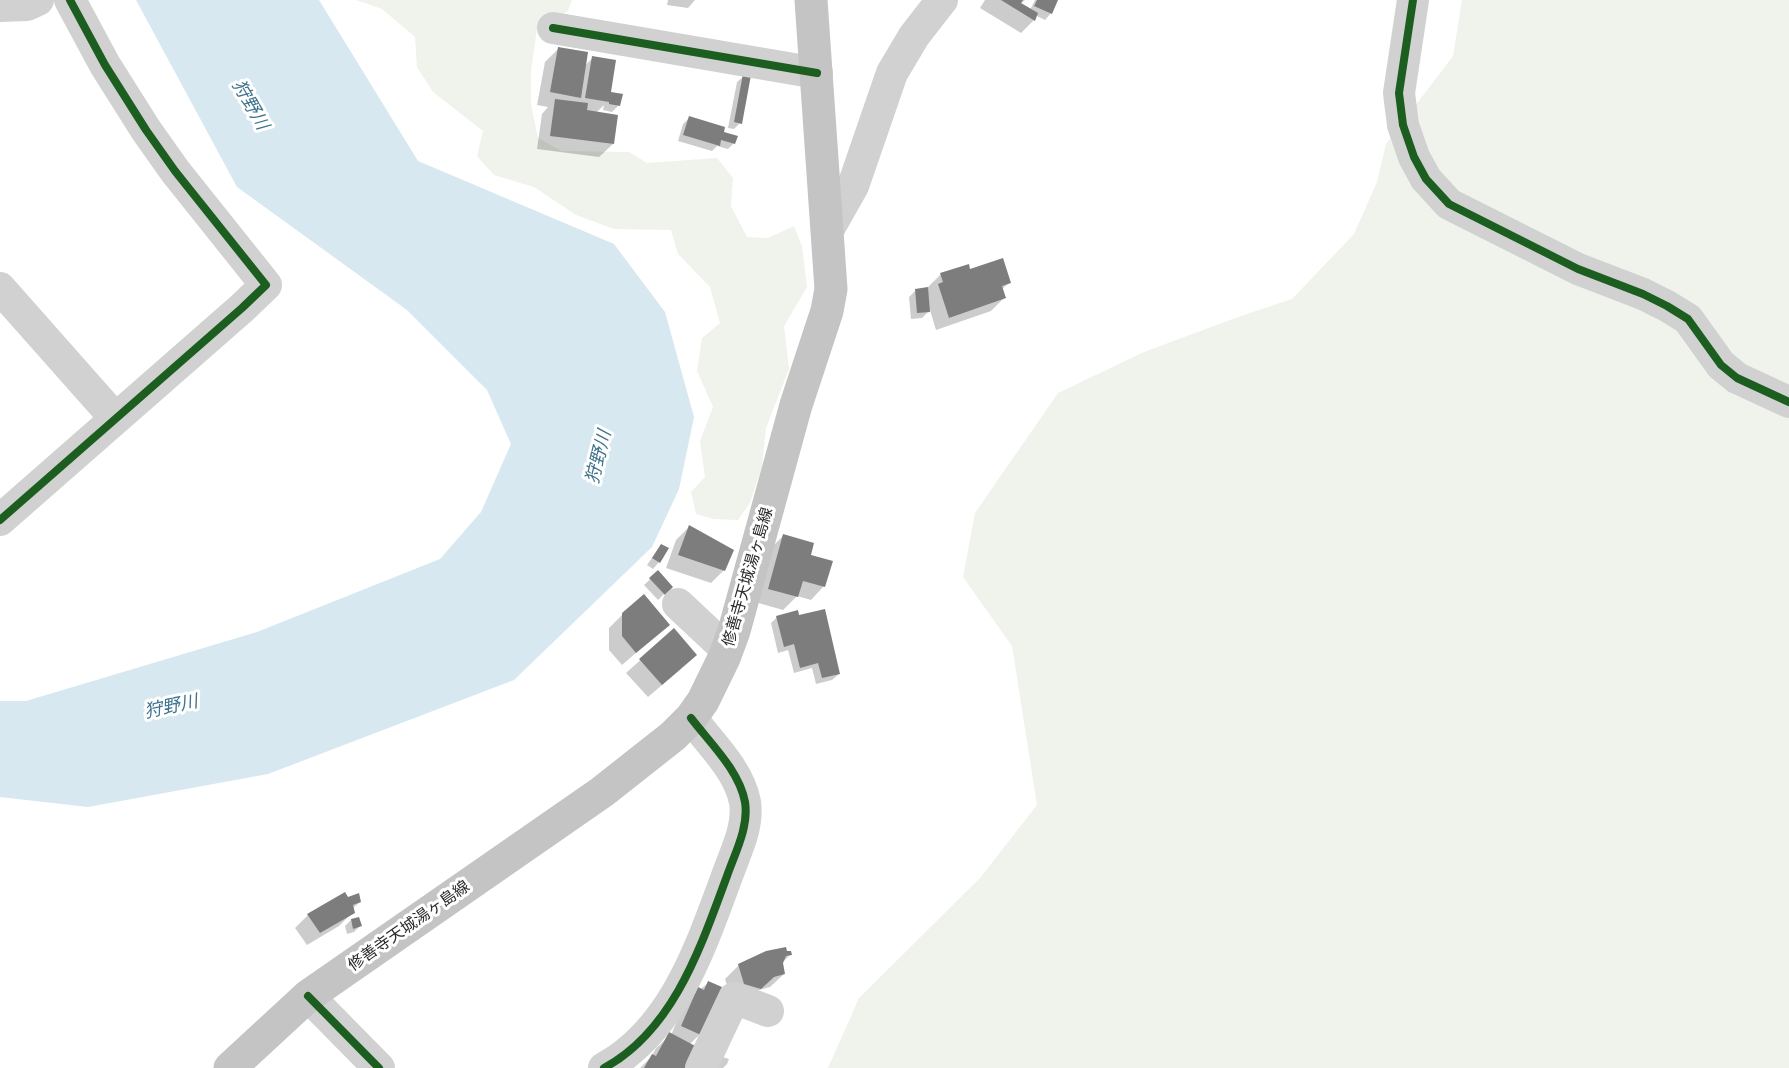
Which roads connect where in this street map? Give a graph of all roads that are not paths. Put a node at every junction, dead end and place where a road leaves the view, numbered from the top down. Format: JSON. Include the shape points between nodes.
{"nodes":[{"id":1,"x":38,"y":0,"type":"edge"},
{"id":2,"x":70,"y":0,"type":"edge"},
{"id":3,"x":811,"y":0,"type":"edge"},
{"id":4,"x":942,"y":0,"type":"edge"},
{"id":5,"x":1413,"y":0,"type":"edge"},
{"id":6,"x":0,"y":6,"type":"edge"},
{"id":7,"x":552,"y":28,"type":"dead end"},
{"id":8,"x":817,"y":73,"type":"junction"},
{"id":9,"x":827,"y":232,"type":"junction"},
{"id":10,"x":0,"y":288,"type":"edge"},
{"id":11,"x":1789,"y":402,"type":"edge"},
{"id":12,"x":115,"y":418,"type":"junction"},
{"id":13,"x":0,"y":520,"type":"edge"},
{"id":14,"x":678,"y":604,"type":"dead end"},
{"id":15,"x":727,"y":650,"type":"junction"},
{"id":16,"x":691,"y":718,"type":"junction"},
{"id":17,"x":308,"y":996,"type":"junction"},
{"id":18,"x":768,"y":1011,"type":"dead end"},
{"id":19,"x":230,"y":1068,"type":"edge"},
{"id":20,"x":379,"y":1068,"type":"edge"},
{"id":21,"x":604,"y":1068,"type":"edge"},
{"id":22,"x":701,"y":1068,"type":"edge"}],
"edges":[{"from":1,"to":6,"type":"street","via":[[27,5]]},
{"from":2,"to":12,"type":"street","via":[[146,130],[266,285]]},
{"from":3,"to":8,"type":"main road","name":"修善寺天城湯ヶ島線"},
{"from":4,"to":9,"type":"street","via":[[892,72],[853,186]]},
{"from":5,"to":11,"type":"street","via":[[1399,93],[1403,125],[1426,180],[1449,204],[1578,269],[1667,306],[1688,319],[1721,365],[1737,378]]},
{"from":7,"to":8,"type":"street"},
{"from":8,"to":9,"type":"main road","name":"修善寺天城湯ヶ島線"},
{"from":9,"to":15,"type":"main road","name":"修善寺天城湯ヶ島線","via":[[831,290],[827,311],[796,405]]},
{"from":10,"to":12,"type":"street"},
{"from":12,"to":13,"type":"street"},
{"from":14,"to":15,"type":"street"},
{"from":15,"to":16,"type":"main road","name":"修善寺天城湯ヶ島線"},
{"from":16,"to":17,"type":"main road","name":"修善寺天城湯ヶ島線","via":[[602,792]]},
{"from":16,"to":21,"type":"street","via":[[739,783],[745,801],[744,826],[696,957],[665,1012],[643,1040]]},
{"from":17,"to":19,"type":"main road","name":"修善寺天城湯ヶ島線"},
{"from":17,"to":20,"type":"street"},
{"from":18,"to":22,"type":"street","via":[[734,998]]}]}
